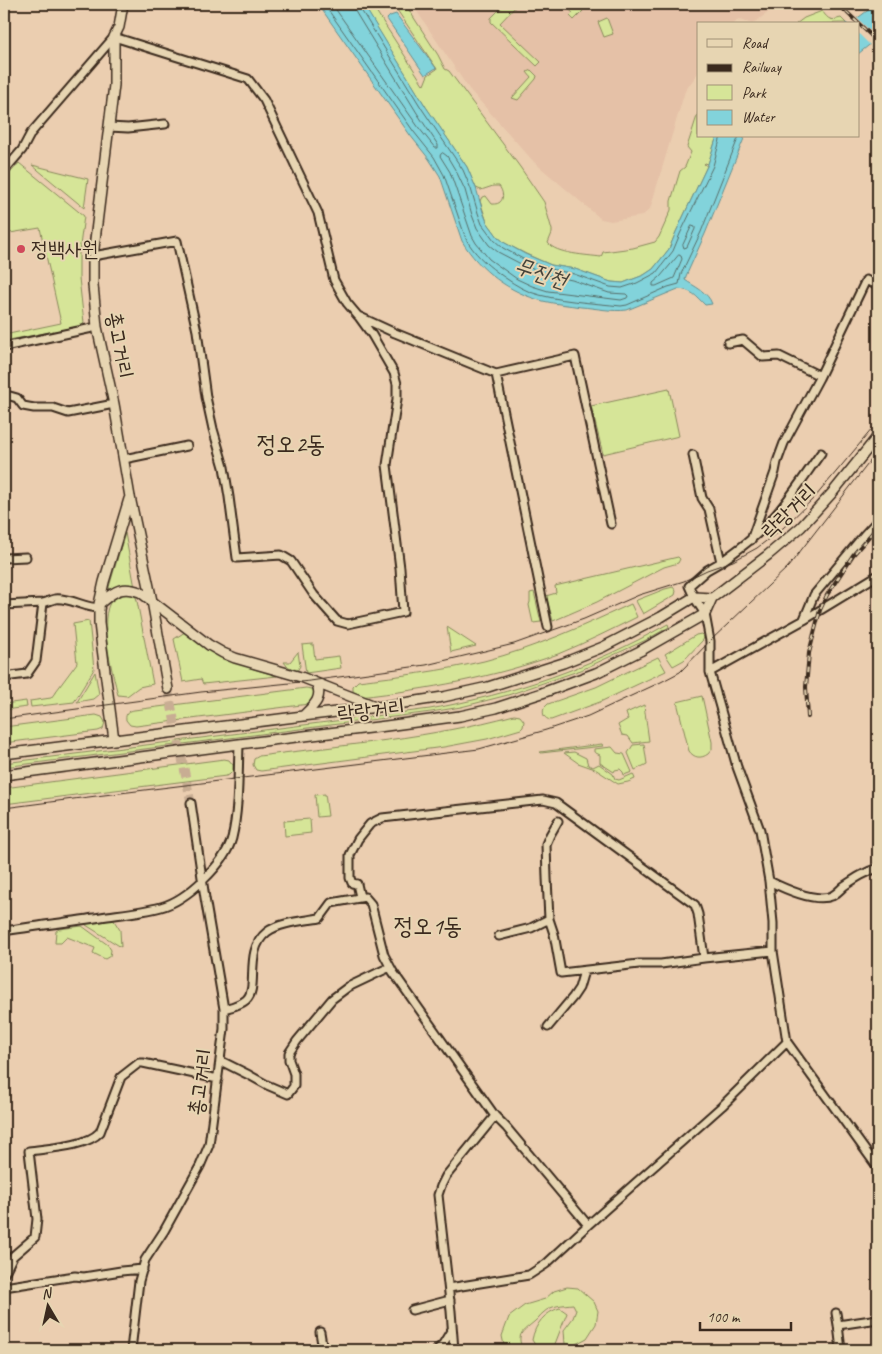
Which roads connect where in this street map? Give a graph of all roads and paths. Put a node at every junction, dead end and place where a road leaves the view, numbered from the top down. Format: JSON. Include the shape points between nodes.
{"nodes":[{"id":1,"x":123,"y":4,"type":"edge"},
{"id":2,"x":114,"y":37,"type":"junction"},
{"id":3,"x":165,"y":124,"type":"dead end"},
{"id":4,"x":109,"y":127,"type":"junction"},
{"id":5,"x":4,"y":171,"type":"edge"},
{"id":6,"x":93,"y":256,"type":"junction"},
{"id":7,"x":878,"y":286,"type":"edge"},
{"id":8,"x":358,"y":316,"type":"junction"},
{"id":9,"x":97,"y":327,"type":"junction"},
{"id":10,"x":728,"y":342,"type":"dead end"},
{"id":11,"x":4,"y":347,"type":"edge"},
{"id":12,"x":496,"y":374,"type":"junction"},
{"id":13,"x":820,"y":376,"type":"junction"},
{"id":14,"x":4,"y":397,"type":"edge"},
{"id":15,"x":114,"y":404,"type":"junction"},
{"id":16,"x":878,"y":436,"type":"edge"},
{"id":17,"x":187,"y":446,"type":"dead end"},
{"id":18,"x":821,"y":453,"type":"dead end"},
{"id":19,"x":693,"y":455,"type":"dead end"},
{"id":20,"x":124,"y":459,"type":"junction"},
{"id":21,"x":130,"y":497,"type":"junction"},
{"id":22,"x":878,"y":520,"type":"edge"},
{"id":23,"x":611,"y":524,"type":"dead end"},
{"id":24,"x":751,"y":540,"type":"junction"},
{"id":25,"x":26,"y":557,"type":"dead end"},
{"id":26,"x":4,"y":558,"type":"edge"},
{"id":27,"x":721,"y":562,"type":"junction"},
{"id":28,"x":878,"y":576,"type":"edge"},
{"id":29,"x":694,"y":597,"type":"junction"},
{"id":30,"x":712,"y":598,"type":"junction"},
{"id":31,"x":152,"y":601,"type":"junction"},
{"id":32,"x":43,"y":603,"type":"junction"},
{"id":33,"x":4,"y":605,"type":"edge"},
{"id":34,"x":100,"y":606,"type":"junction"},
{"id":35,"x":706,"y":614,"type":"junction"},
{"id":36,"x":804,"y":620,"type":"junction"},
{"id":37,"x":548,"y":627,"type":"dead end"},
{"id":38,"x":710,"y":672,"type":"junction"},
{"id":39,"x":4,"y":677,"type":"edge"},
{"id":40,"x":317,"y":684,"type":"junction"},
{"id":41,"x":168,"y":689,"type":"tunnel mouth"},
{"id":42,"x":378,"y":707,"type":"junction"},
{"id":43,"x":302,"y":716,"type":"junction"},
{"id":44,"x":114,"y":740,"type":"junction"},
{"id":45,"x":239,"y":744,"type":"junction"},
{"id":46,"x":4,"y":754,"type":"edge"},
{"id":47,"x":4,"y":775,"type":"edge"},
{"id":48,"x":191,"y":803,"type":"tunnel mouth"},
{"id":49,"x":558,"y":821,"type":"dead end"},
{"id":50,"x":878,"y":868,"type":"edge"},
{"id":51,"x":203,"y":880,"type":"junction"},
{"id":52,"x":769,"y":881,"type":"junction"},
{"id":53,"x":360,"y":897,"type":"junction"},
{"id":54,"x":549,"y":919,"type":"junction"},
{"id":55,"x":4,"y":931,"type":"edge"},
{"id":56,"x":500,"y":936,"type":"dead end"},
{"id":57,"x":773,"y":951,"type":"junction"},
{"id":58,"x":704,"y":958,"type":"junction"},
{"id":59,"x":390,"y":967,"type":"junction"},
{"id":60,"x":584,"y":971,"type":"junction"},
{"id":61,"x":224,"y":1009,"type":"junction"},
{"id":62,"x":548,"y":1027,"type":"dead end"},
{"id":63,"x":787,"y":1042,"type":"junction"},
{"id":64,"x":220,"y":1061,"type":"junction"},
{"id":65,"x":218,"y":1079,"type":"junction"},
{"id":66,"x":495,"y":1116,"type":"junction"},
{"id":67,"x":878,"y":1168,"type":"edge"},
{"id":68,"x":588,"y":1225,"type":"junction"},
{"id":69,"x":143,"y":1269,"type":"junction"},
{"id":70,"x":4,"y":1274,"type":"edge"},
{"id":71,"x":4,"y":1287,"type":"edge"},
{"id":72,"x":449,"y":1288,"type":"junction"},
{"id":73,"x":450,"y":1300,"type":"junction"},
{"id":74,"x":412,"y":1310,"type":"dead end"},
{"id":75,"x":836,"y":1313,"type":"dead end"},
{"id":76,"x":878,"y":1319,"type":"edge"},
{"id":77,"x":838,"y":1325,"type":"junction"},
{"id":78,"x":452,"y":1329,"type":"junction"},
{"id":79,"x":320,"y":1332,"type":"dead end"},
{"id":80,"x":131,"y":1350,"type":"edge"},
{"id":81,"x":323,"y":1350,"type":"edge"},
{"id":82,"x":437,"y":1350,"type":"edge"},
{"id":83,"x":454,"y":1350,"type":"edge"},
{"id":84,"x":841,"y":1350,"type":"edge"}],
"edges":[{"from":1,"to":2,"type":"main road","name":"총고거리"},
{"from":2,"to":4,"type":"main road","name":"총고거리","via":[[114,85]]},
{"from":2,"to":5,"type":"street","via":[[31,133],[22,150]]},
{"from":2,"to":8,"type":"street","via":[[248,79],[264,100],[318,213],[334,280]]},
{"from":3,"to":4,"type":"street"},
{"from":4,"to":6,"type":"main road","name":"총고거리"},
{"from":6,"to":8,"type":"street","via":[[177,241],[197,331],[206,397],[224,467],[237,558],[281,555],[291,561],[336,621],[348,624],[403,612],[387,465],[397,384],[394,373]]},
{"from":6,"to":9,"type":"main road","name":"총고거리"},
{"from":7,"to":13,"type":"street","via":[[866,280]]},
{"from":8,"to":12,"type":"street"},
{"from":9,"to":11,"type":"street"},
{"from":9,"to":15,"type":"main road","name":"총고거리"},
{"from":10,"to":13,"type":"street","via":[[743,340],[763,357],[779,356]]},
{"from":12,"to":23,"type":"street","via":[[575,356]]},
{"from":12,"to":37,"type":"street"},
{"from":13,"to":24,"type":"street","via":[[784,443]]},
{"from":14,"to":15,"type":"street","via":[[17,398],[24,406],[53,408],[68,413]]},
{"from":15,"to":20,"type":"main road","name":"총고거리"},
{"from":16,"to":30,"type":"main road","name":"락랑거리","via":[[801,527]]},
{"from":17,"to":20,"type":"street"},
{"from":18,"to":24,"type":"street","via":[[772,519]]},
{"from":19,"to":27,"type":"street"},
{"from":20,"to":21,"type":"main road","name":"총고거리"},
{"from":21,"to":31,"type":"main road","name":"총고거리"},
{"from":21,"to":34,"type":"main road","via":[[104,582]]},
{"from":22,"to":36,"type":"street","via":[[814,595]]},
{"from":24,"to":27,"type":"street"},
{"from":25,"to":26,"type":"street"},
{"from":27,"to":29,"type":"street","via":[[688,586]]},
{"from":28,"to":36,"type":"street"},
{"from":29,"to":30,"type":"main road"},
{"from":29,"to":35,"type":"street"},
{"from":29,"to":42,"type":"main road","name":"락랑거리","via":[[602,647],[563,663],[488,687]]},
{"from":30,"to":35,"type":"main road"},
{"from":31,"to":34,"type":"main road","via":[[140,592],[126,588],[114,592]]},
{"from":31,"to":40,"type":"main road","via":[[223,653]]},
{"from":31,"to":41,"type":"main road","name":"총고거리"},
{"from":32,"to":33,"type":"street"},
{"from":32,"to":34,"type":"street","via":[[56,599],[90,608]]},
{"from":32,"to":39,"type":"street","via":[[36,660],[27,674]]},
{"from":34,"to":44,"type":"main road","via":[[99,623]]},
{"from":35,"to":38,"type":"street"},
{"from":35,"to":45,"type":"main road","name":"락랑거리","via":[[596,673],[496,708],[460,716]]},
{"from":36,"to":38,"type":"street"},
{"from":38,"to":52,"type":"street","via":[[737,767],[760,830]]},
{"from":40,"to":42,"type":"main road"},
{"from":40,"to":43,"type":"main road","via":[[319,697]]},
{"from":42,"to":43,"type":"main road","name":"락랑거리"},
{"from":43,"to":44,"type":"main road","name":"락랑거리"},
{"from":44,"to":46,"type":"main road","name":"락랑거리"},
{"from":45,"to":47,"type":"main road","name":"락랑거리"},
{"from":45,"to":51,"type":"street","via":[[232,840],[224,857]]},
{"from":48,"to":51,"type":"street","name":"총고거리"},
{"from":49,"to":54,"type":"street","via":[[546,844]]},
{"from":50,"to":52,"type":"street","via":[[859,875],[832,896],[821,898],[784,889]]},
{"from":51,"to":55,"type":"street","via":[[187,894],[162,907]]},
{"from":51,"to":61,"type":"street","name":"총고거리"},
{"from":52,"to":57,"type":"street"},
{"from":53,"to":58,"type":"street","via":[[357,884],[350,878],[350,855],[370,824],[382,818],[544,800],[556,803],[694,906]]},
{"from":53,"to":59,"type":"street","via":[[365,897],[370,904]]},
{"from":53,"to":61,"type":"street","via":[[332,903],[320,918],[284,924],[267,932],[255,947],[252,988],[247,1000]]},
{"from":54,"to":56,"type":"street","via":[[532,928]]},
{"from":54,"to":60,"type":"street","via":[[561,973]]},
{"from":57,"to":58,"type":"street"},
{"from":57,"to":63,"type":"street"},
{"from":58,"to":60,"type":"street"},
{"from":59,"to":64,"type":"street","via":[[348,987],[332,999],[298,1041],[289,1053],[294,1086],[288,1094]]},
{"from":59,"to":66,"type":"street"},
{"from":60,"to":62,"type":"street","via":[[576,993]]},
{"from":61,"to":64,"type":"street","name":"총고거리"},
{"from":63,"to":67,"type":"street"},
{"from":63,"to":68,"type":"street","via":[[722,1106]]},
{"from":64,"to":65,"type":"street","name":"총고거리"},
{"from":65,"to":69,"type":"street","name":"총고거리","via":[[209,1145]]},
{"from":65,"to":70,"type":"street","via":[[138,1063],[122,1077],[95,1138],[29,1151],[37,1219],[35,1237],[13,1256]]},
{"from":66,"to":68,"type":"street"},
{"from":66,"to":72,"type":"street","via":[[440,1186],[438,1195]]},
{"from":68,"to":72,"type":"street","via":[[546,1264],[529,1274]]},
{"from":69,"to":71,"type":"street"},
{"from":69,"to":80,"type":"street","name":"총고거리"},
{"from":72,"to":73,"type":"street"},
{"from":73,"to":74,"type":"street"},
{"from":73,"to":78,"type":"street"},
{"from":75,"to":77,"type":"street"},
{"from":76,"to":77,"type":"street"},
{"from":77,"to":84,"type":"street"},
{"from":78,"to":82,"type":"street"},
{"from":78,"to":83,"type":"street"},
{"from":79,"to":81,"type":"street"}]}
